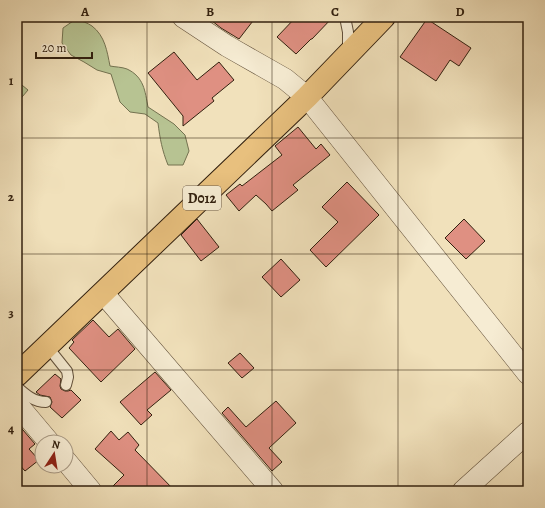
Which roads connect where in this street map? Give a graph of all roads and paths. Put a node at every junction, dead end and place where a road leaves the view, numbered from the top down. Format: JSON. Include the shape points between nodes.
{"nodes":[{"id":1,"x":184,"y":17,"type":"edge"},
{"id":2,"x":345,"y":17,"type":"edge"},
{"id":3,"x":384,"y":17,"type":"edge"},
{"id":4,"x":348,"y":54,"type":"junction"},
{"id":5,"x":307,"y":97,"type":"junction"},
{"id":6,"x":103,"y":293,"type":"junction"},
{"id":7,"x":48,"y":346,"type":"junction"},
{"id":8,"x":528,"y":374,"type":"edge"},
{"id":9,"x":17,"y":375,"type":"edge"},
{"id":10,"x":66,"y":385,"type":"dead end"},
{"id":11,"x":17,"y":387,"type":"edge"},
{"id":12,"x":46,"y":402,"type":"dead end"},
{"id":13,"x":17,"y":404,"type":"edge"},
{"id":14,"x":528,"y":432,"type":"edge"},
{"id":15,"x":42,"y":434,"type":"edge"},
{"id":16,"x":74,"y":471,"type":"edge"},
{"id":17,"x":91,"y":491,"type":"edge"},
{"id":18,"x":273,"y":491,"type":"edge"},
{"id":19,"x":463,"y":491,"type":"edge"}],
"edges":[{"from":1,"to":5,"type":"street","via":[[285,79]]},
{"from":2,"to":4,"type":"lane"},
{"from":3,"to":4,"type":"main road","number":"D012"},
{"from":4,"to":5,"type":"main road","number":"D012"},
{"from":5,"to":6,"type":"main road","number":"D012"},
{"from":5,"to":8,"type":"street"},
{"from":6,"to":7,"type":"main road","number":"D012"},
{"from":6,"to":18,"type":"street"},
{"from":7,"to":9,"type":"main road","number":"D012"},
{"from":7,"to":10,"type":"lane","via":[[67,371]]},
{"from":11,"to":12,"type":"lane","via":[[35,401]]},
{"from":13,"to":15,"type":"street"},
{"from":14,"to":19,"type":"street"},
{"from":16,"to":17,"type":"street"}]}
